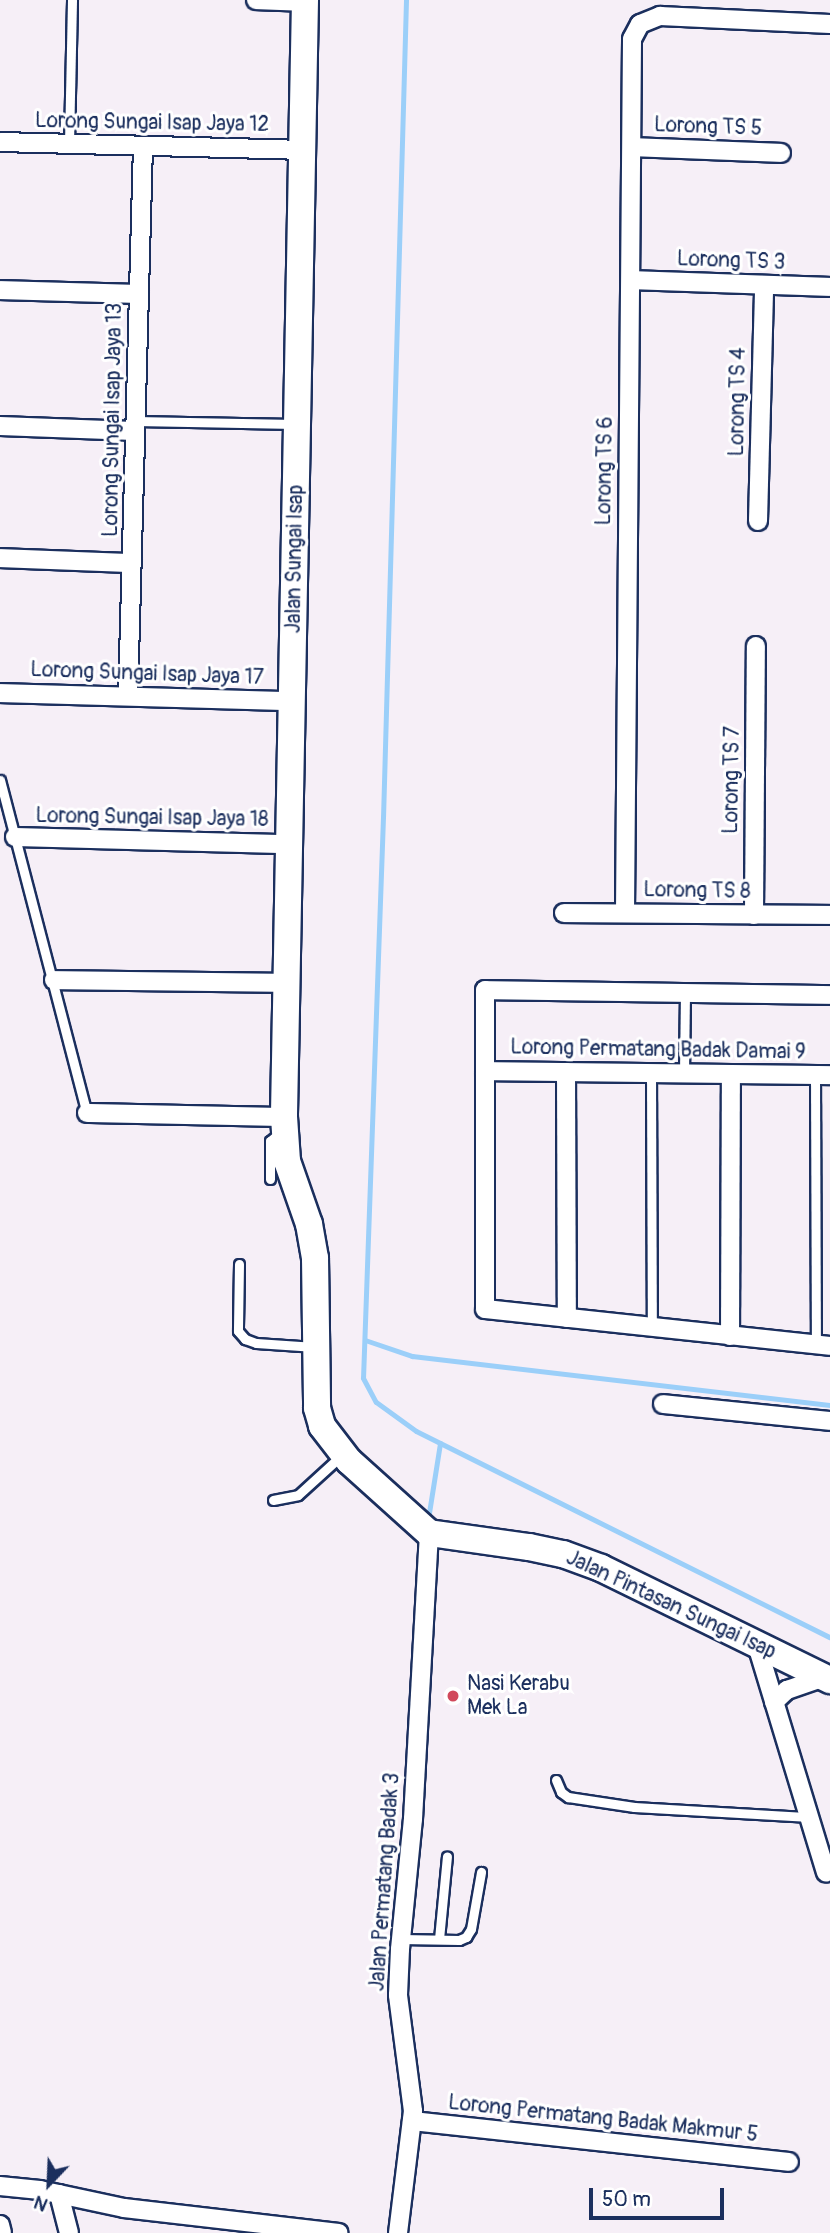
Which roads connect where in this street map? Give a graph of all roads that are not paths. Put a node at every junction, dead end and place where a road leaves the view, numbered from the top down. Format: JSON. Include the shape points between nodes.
{"nodes":[{"id":1,"x":72,"y":0,"type":"edge"},
{"id":2,"x":256,"y":0,"type":"edge"},
{"id":3,"x":305,"y":1,"type":"edge"},
{"id":4,"x":660,"y":8,"type":"edge"},
{"id":5,"x":830,"y":24,"type":"edge"},
{"id":6,"x":0,"y":142,"type":"edge"},
{"id":7,"x":69,"y":144,"type":"junction"},
{"id":8,"x":143,"y":146,"type":"junction"},
{"id":9,"x":633,"y":147,"type":"junction"},
{"id":10,"x":302,"y":150,"type":"junction"},
{"id":11,"x":781,"y":153,"type":"dead end"},
{"id":12,"x":631,"y":280,"type":"junction"},
{"id":13,"x":764,"y":285,"type":"junction"},
{"id":14,"x":830,"y":287,"type":"edge"},
{"id":15,"x":0,"y":290,"type":"edge"},
{"id":16,"x":139,"y":294,"type":"junction"},
{"id":17,"x":297,"y":424,"type":"junction"},
{"id":18,"x":0,"y":426,"type":"edge"},
{"id":19,"x":135,"y":426,"type":"junction"},
{"id":20,"x":758,"y":520,"type":"dead end"},
{"id":21,"x":0,"y":558,"type":"edge"},
{"id":22,"x":132,"y":562,"type":"junction"},
{"id":23,"x":756,"y":646,"type":"dead end"},
{"id":24,"x":0,"y":693,"type":"edge"},
{"id":25,"x":128,"y":696,"type":"junction"},
{"id":26,"x":292,"y":701,"type":"junction"},
{"id":27,"x":0,"y":780,"type":"edge"},
{"id":28,"x":15,"y":837,"type":"junction"},
{"id":29,"x":289,"y":844,"type":"junction"},
{"id":30,"x":564,"y":913,"type":"dead end"},
{"id":31,"x":625,"y":913,"type":"junction"},
{"id":32,"x":754,"y":915,"type":"junction"},
{"id":33,"x":830,"y":915,"type":"edge"},
{"id":34,"x":54,"y":980,"type":"junction"},
{"id":35,"x":286,"y":983,"type":"junction"},
{"id":36,"x":685,"y":993,"type":"junction"},
{"id":37,"x":830,"y":995,"type":"edge"},
{"id":38,"x":485,"y":1071,"type":"junction"},
{"id":39,"x":565,"y":1072,"type":"junction"},
{"id":40,"x":651,"y":1073,"type":"junction"},
{"id":41,"x":684,"y":1073,"type":"junction"},
{"id":42,"x":731,"y":1074,"type":"junction"},
{"id":43,"x":822,"y":1075,"type":"edge"},
{"id":44,"x":87,"y":1113,"type":"joint"},
{"id":45,"x":284,"y":1124,"type":"junction"},
{"id":46,"x":270,"y":1180,"type":"dead end"},
{"id":47,"x":239,"y":1264,"type":"dead end"},
{"id":48,"x":567,"y":1318,"type":"junction"},
{"id":49,"x":652,"y":1327,"type":"junction"},
{"id":50,"x":730,"y":1336,"type":"junction"},
{"id":51,"x":823,"y":1345,"type":"edge"},
{"id":52,"x":316,"y":1347,"type":"junction"},
{"id":53,"x":663,"y":1404,"type":"dead end"},
{"id":54,"x":830,"y":1420,"type":"edge"},
{"id":55,"x":343,"y":1454,"type":"junction"},
{"id":56,"x":273,"y":1500,"type":"dead end"},
{"id":57,"x":429,"y":1533,"type":"junction"},
{"id":58,"x":756,"y":1642,"type":"junction"},
{"id":59,"x":827,"y":1679,"type":"edge"},
{"id":60,"x":774,"y":1702,"type":"junction"},
{"id":61,"x":556,"y":1780,"type":"dead end"},
{"id":62,"x":810,"y":1817,"type":"junction"},
{"id":63,"x":447,"y":1856,"type":"dead end"},
{"id":64,"x":481,"y":1872,"type":"dead end"},
{"id":65,"x":826,"y":1873,"type":"dead end"},
{"id":66,"x":401,"y":1938,"type":"junction"},
{"id":67,"x":439,"y":1940,"type":"junction"},
{"id":68,"x":412,"y":2122,"type":"junction"},
{"id":69,"x":789,"y":2162,"type":"dead end"},
{"id":70,"x":0,"y":2186,"type":"edge"},
{"id":71,"x":59,"y":2194,"type":"junction"},
{"id":72,"x":0,"y":2225,"type":"edge"},
{"id":73,"x":2,"y":2233,"type":"edge"},
{"id":74,"x":69,"y":2233,"type":"edge"},
{"id":75,"x":339,"y":2233,"type":"edge"},
{"id":76,"x":398,"y":2233,"type":"edge"}],
"edges":[{"from":1,"to":7,"type":"lane"},
{"from":2,"to":3,"type":"street"},
{"from":3,"to":10,"type":"street","name":"Jalan Sungai Isap"},
{"from":4,"to":5,"type":"street"},
{"from":4,"to":9,"type":"street","name":"Lorong TS 6","via":[[635,30],[632,39]]},
{"from":6,"to":7,"type":"street","name":"Lorong Sungai Isap Jaya 12"},
{"from":7,"to":8,"type":"street","name":"Lorong Sungai Isap Jaya 12"},
{"from":8,"to":10,"type":"street","name":"Lorong Sungai Isap Jaya 12"},
{"from":8,"to":16,"type":"street","name":"Lorong Sungai Isap Jaya 13"},
{"from":9,"to":11,"type":"street","name":"Lorong TS 5"},
{"from":9,"to":12,"type":"street","name":"Lorong TS 6"},
{"from":10,"to":17,"type":"street","name":"Jalan Sungai Isap"},
{"from":12,"to":13,"type":"street","name":"Lorong TS 3"},
{"from":12,"to":31,"type":"street","name":"Lorong TS 6"},
{"from":13,"to":14,"type":"street","name":"Lorong TS 3"},
{"from":13,"to":20,"type":"street","name":"Lorong TS 4"},
{"from":15,"to":16,"type":"street"},
{"from":16,"to":19,"type":"street","name":"Lorong Sungai Isap Jaya 13"},
{"from":17,"to":19,"type":"lane"},
{"from":17,"to":26,"type":"street","name":"Jalan Sungai Isap"},
{"from":18,"to":19,"type":"street"},
{"from":19,"to":22,"type":"street","name":"Lorong Sungai Isap Jaya 13"},
{"from":21,"to":22,"type":"street"},
{"from":22,"to":25,"type":"street","name":"Lorong Sungai Isap Jaya 13"},
{"from":23,"to":32,"type":"street","name":"Lorong TS 7"},
{"from":24,"to":25,"type":"street","name":"Lorong Sungai Isap Jaya 17"},
{"from":25,"to":26,"type":"street","name":"Lorong Sungai Isap Jaya 17"},
{"from":26,"to":29,"type":"street","name":"Jalan Sungai Isap"},
{"from":27,"to":28,"type":"lane"},
{"from":28,"to":29,"type":"street","name":"Lorong Sungai Isap Jaya 18"},
{"from":28,"to":34,"type":"lane"},
{"from":29,"to":35,"type":"street","name":"Jalan Sungai Isap"},
{"from":30,"to":31,"type":"street","name":"Lorong TS 8"},
{"from":31,"to":32,"type":"street","name":"Lorong TS 8"},
{"from":32,"to":33,"type":"street","name":"Lorong TS 8"},
{"from":34,"to":35,"type":"street"},
{"from":34,"to":44,"type":"lane"},
{"from":35,"to":45,"type":"street","name":"Jalan Sungai Isap"},
{"from":36,"to":37,"type":"street"},
{"from":36,"to":38,"type":"street","via":[[485,990]]},
{"from":36,"to":41,"type":"lane"},
{"from":38,"to":39,"type":"street","name":"Lorong Permatang Badak Damai 9"},
{"from":38,"to":48,"type":"street","via":[[485,1309]]},
{"from":39,"to":40,"type":"street","name":"Lorong Permatang Badak Damai 9"},
{"from":39,"to":48,"type":"street"},
{"from":40,"to":41,"type":"street","name":"Lorong Permatang Badak Damai 9"},
{"from":40,"to":49,"type":"lane"},
{"from":41,"to":42,"type":"street","name":"Lorong Permatang Badak Damai 9"},
{"from":42,"to":43,"type":"street","name":"Lorong Permatang Badak Damai 9"},
{"from":42,"to":50,"type":"street"},
{"from":43,"to":51,"type":"lane"},
{"from":44,"to":45,"type":"street"},
{"from":45,"to":46,"type":"lane","via":[[270,1141]]},
{"from":45,"to":52,"type":"street","via":[[287,1161],[309,1224],[314,1258]]},
{"from":47,"to":52,"type":"lane","via":[[238,1331],[244,1339]]},
{"from":48,"to":49,"type":"street"},
{"from":49,"to":50,"type":"street"},
{"from":50,"to":51,"type":"street"},
{"from":52,"to":55,"type":"street","via":[[317,1408],[322,1426]]},
{"from":53,"to":54,"type":"street"},
{"from":55,"to":56,"type":"lane","via":[[298,1495]]},
{"from":55,"to":57,"type":"street"},
{"from":57,"to":58,"type":"street","name":"Jalan Pintasan Sungai Isap","via":[[563,1554]]},
{"from":57,"to":66,"type":"street","name":"Jalan Permatang Badak 3","via":[[413,1819]]},
{"from":58,"to":59,"type":"street","name":"Jalan Pintasan Sungai Isap"},
{"from":58,"to":60,"type":"street"},
{"from":59,"to":60,"type":"street","via":[[787,1690]]},
{"from":60,"to":62,"type":"street"},
{"from":61,"to":62,"type":"lane","via":[[568,1797],[634,1807]]},
{"from":62,"to":65,"type":"street"},
{"from":63,"to":67,"type":"lane"},
{"from":64,"to":67,"type":"lane","via":[[471,1929],[459,1940]]},
{"from":66,"to":67,"type":"lane"},
{"from":66,"to":68,"type":"street","name":"Jalan Permatang Badak 3","via":[[398,1995]]},
{"from":68,"to":69,"type":"street","name":"Lorong Permatang Badak Makmur 5"},
{"from":68,"to":76,"type":"street","name":"Jalan Permatang Badak 3"},
{"from":70,"to":71,"type":"street"},
{"from":71,"to":74,"type":"street"},
{"from":71,"to":75,"type":"street","via":[[124,2208]]},
{"from":72,"to":73,"type":"street"}]}
